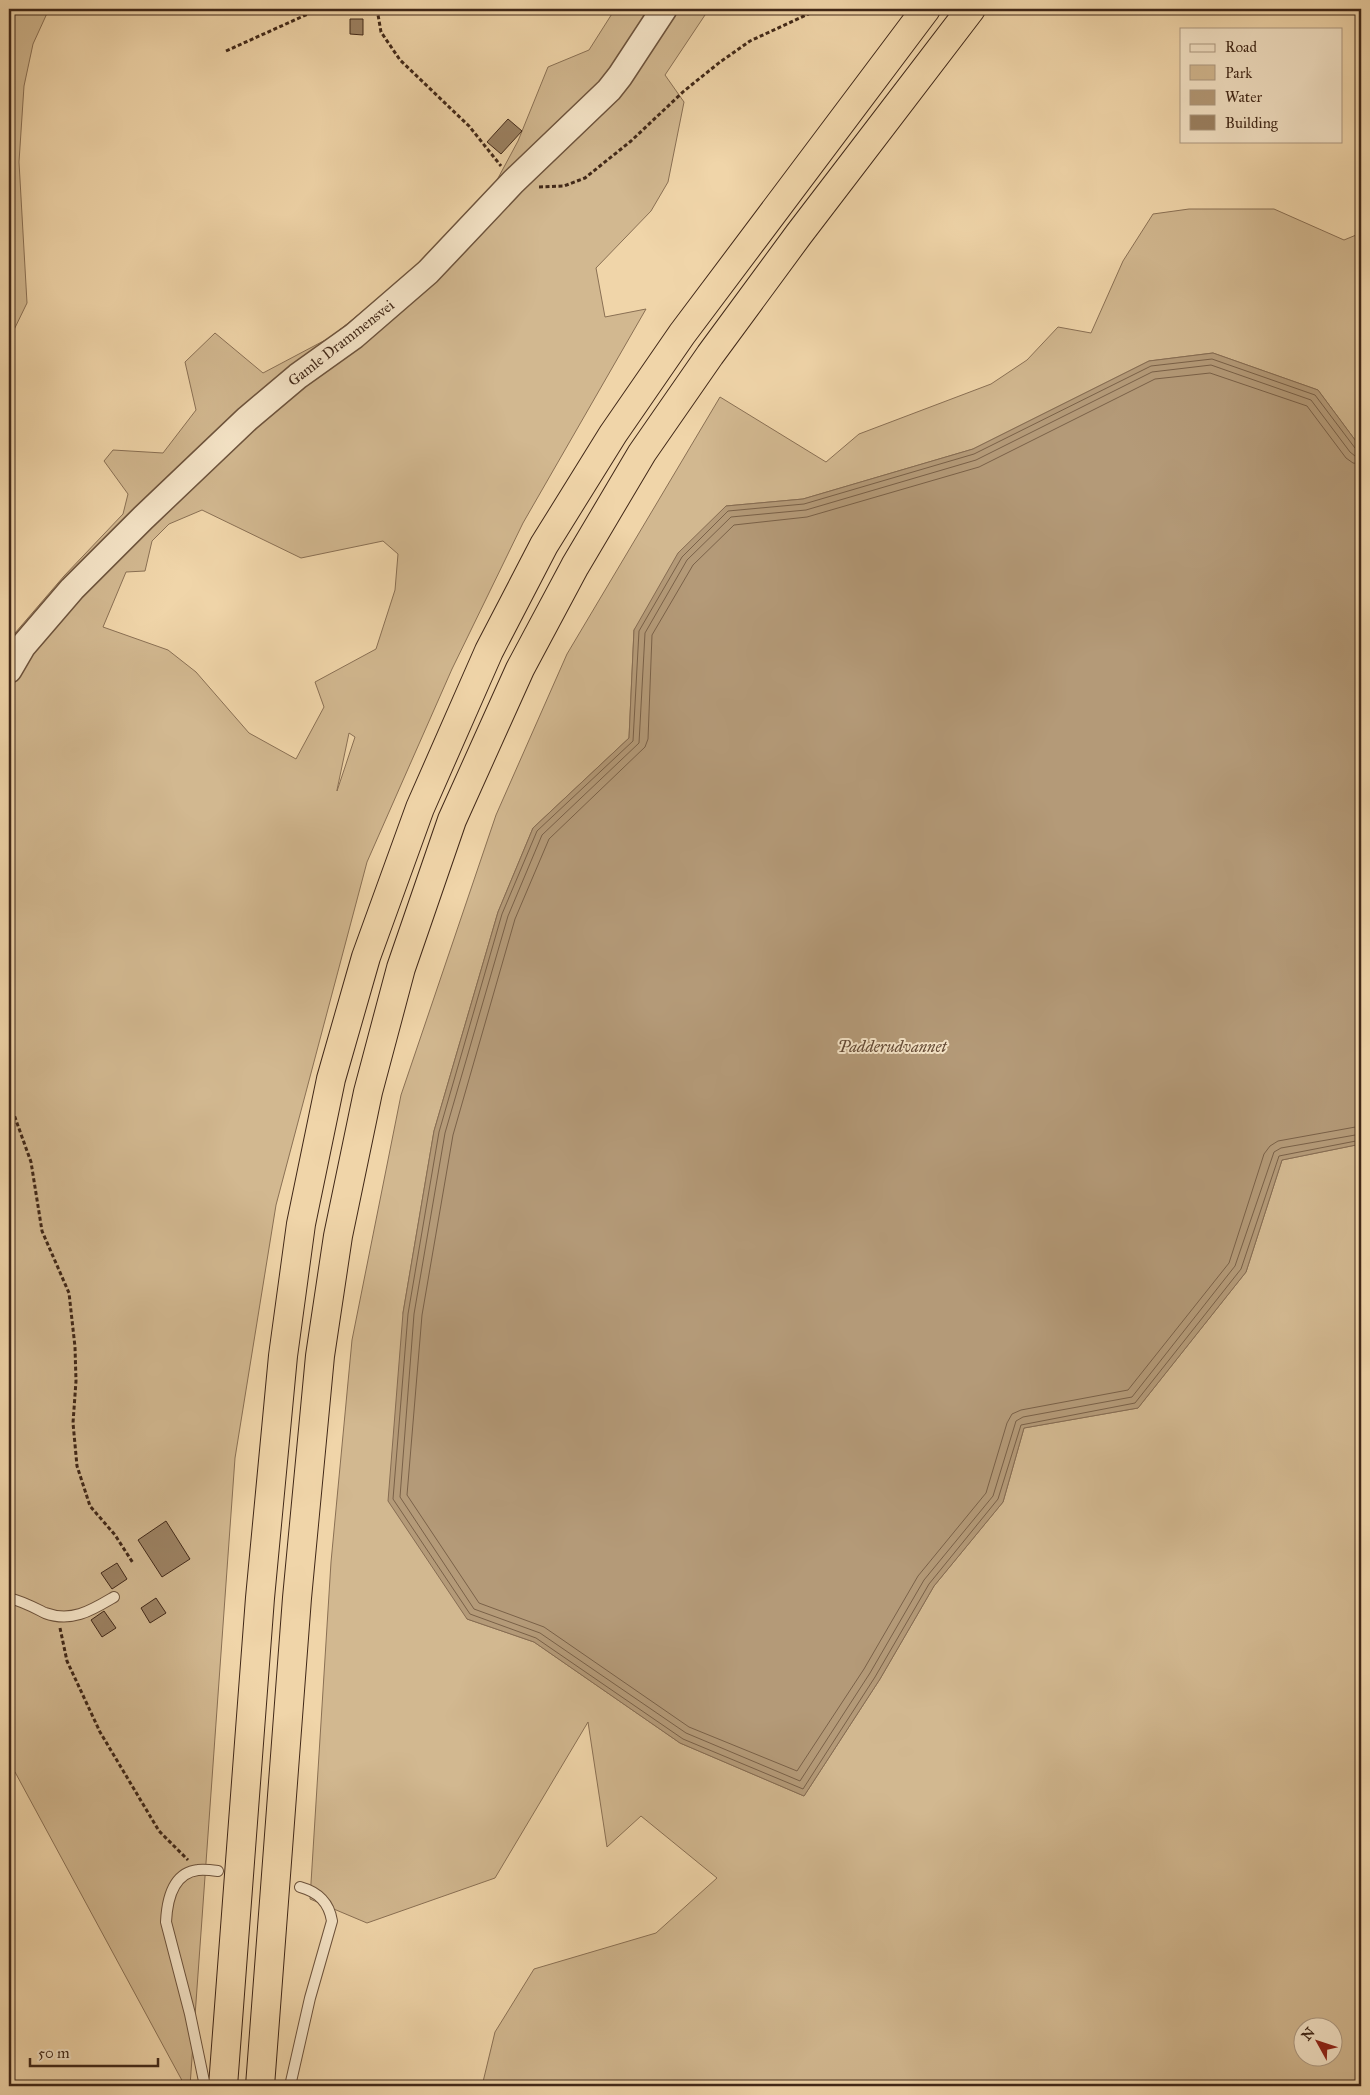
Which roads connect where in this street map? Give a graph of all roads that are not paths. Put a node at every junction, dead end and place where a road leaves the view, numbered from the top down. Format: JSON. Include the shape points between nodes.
{"nodes":[{"id":1,"x":664,"y":9,"type":"edge"},
{"id":2,"x":926,"y":9,"type":"edge"},
{"id":3,"x":971,"y":9,"type":"edge"},
{"id":4,"x":9,"y":670,"type":"edge"},
{"id":5,"x":114,"y":1597,"type":"dead end"},
{"id":6,"x":9,"y":1598,"type":"edge"},
{"id":7,"x":218,"y":1871,"type":"dead end"},
{"id":8,"x":300,"y":1887,"type":"dead end"},
{"id":9,"x":205,"y":2086,"type":"edge"},
{"id":10,"x":223,"y":2086,"type":"edge"},
{"id":11,"x":260,"y":2086,"type":"edge"},
{"id":12,"x":290,"y":2086,"type":"edge"}],
"edges":[{"from":1,"to":4,"type":"street","name":"Gamle Drammensvei","via":[[609,90],[513,182],[428,272],[354,336],[298,376],[247,419],[143,518],[72,589],[23,646]]},
{"from":2,"to":10,"type":"highway","via":[[682,334],[612,434],[544,545],[489,651],[420,808],[366,957],[331,1079],[301,1224],[282,1356]]},
{"from":3,"to":11,"type":"highway","via":[[710,355],[642,453],[579,558],[520,669],[452,820],[401,968],[362,1120],[338,1236],[320,1356],[297,1598]]},
{"from":5,"to":6,"type":"lane","via":[[78,1616],[58,1616]]},
{"from":7,"to":9,"type":"lane","via":[[198,1870],[179,1879],[169,1897],[166,1922]]},
{"from":8,"to":12,"type":"lane","via":[[323,1899],[332,1921]]}]}
